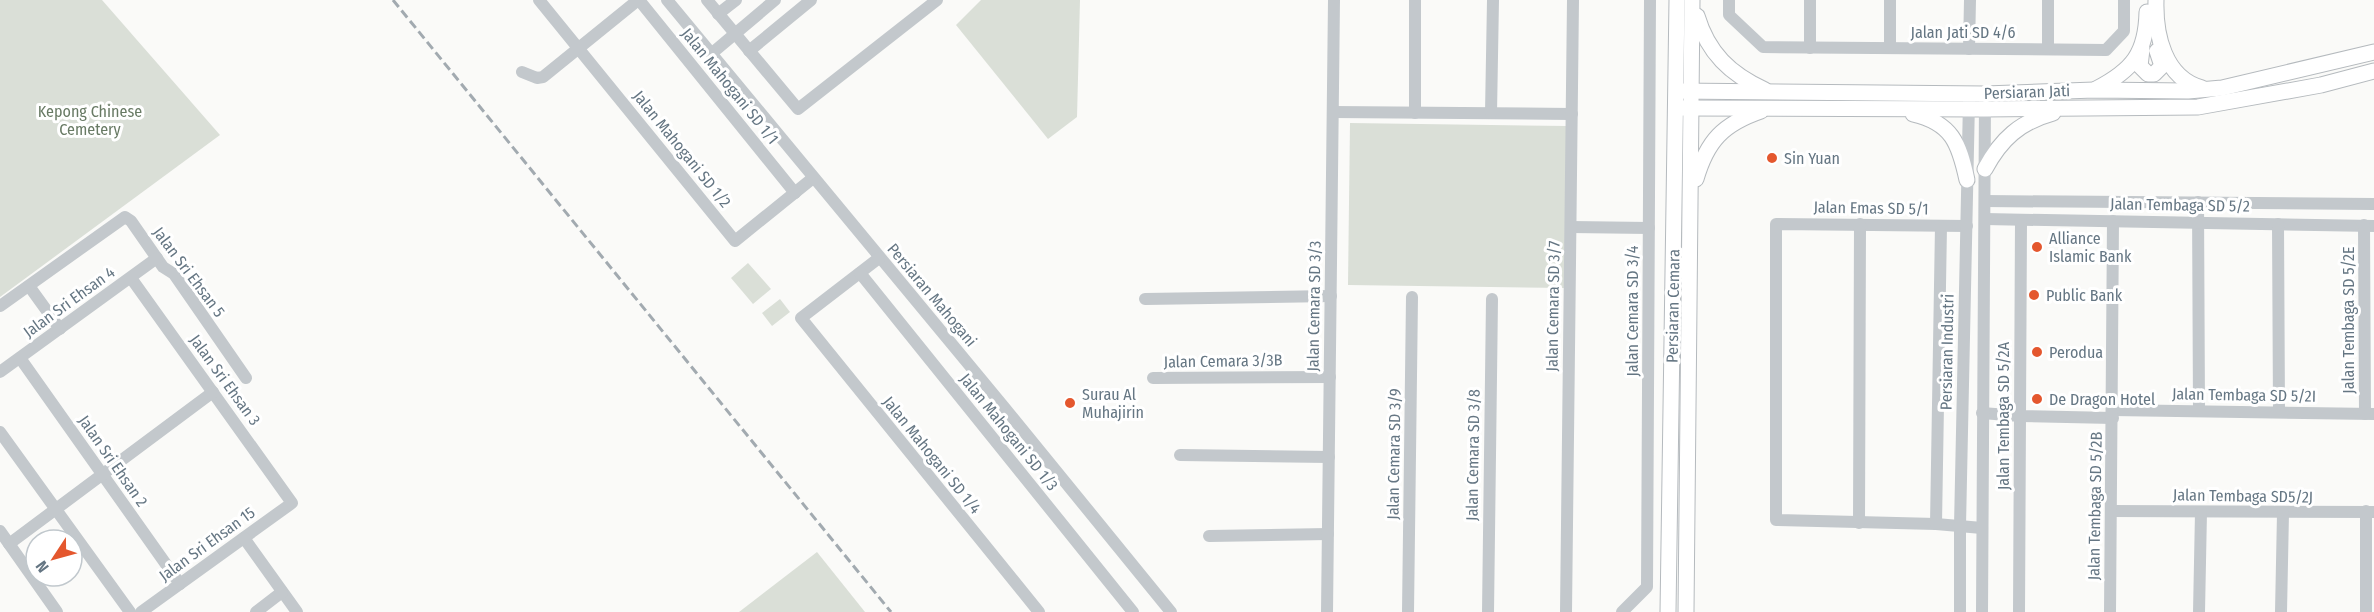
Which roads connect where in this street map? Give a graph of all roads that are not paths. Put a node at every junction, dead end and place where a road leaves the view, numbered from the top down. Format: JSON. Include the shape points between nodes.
{"nodes":[{"id":1,"x":540,"y":0,"type":"edge"},
{"id":2,"x":638,"y":0,"type":"edge"},
{"id":3,"x":667,"y":0,"type":"edge"},
{"id":4,"x":707,"y":0,"type":"edge"},
{"id":5,"x":735,"y":0,"type":"edge"},
{"id":6,"x":775,"y":0,"type":"edge"},
{"id":7,"x":811,"y":0,"type":"edge"},
{"id":8,"x":937,"y":0,"type":"edge"},
{"id":9,"x":1334,"y":0,"type":"edge"},
{"id":10,"x":1415,"y":0,"type":"edge"},
{"id":11,"x":1493,"y":0,"type":"edge"},
{"id":12,"x":1574,"y":0,"type":"edge"},
{"id":13,"x":1650,"y":0,"type":"edge"},
{"id":14,"x":1729,"y":0,"type":"edge"},
{"id":15,"x":1810,"y":0,"type":"edge"},
{"id":16,"x":1890,"y":0,"type":"edge"},
{"id":17,"x":1970,"y":0,"type":"edge"},
{"id":18,"x":2048,"y":0,"type":"edge"},
{"id":19,"x":2124,"y":0,"type":"edge"},
{"id":20,"x":2147,"y":0,"type":"edge"},
{"id":21,"x":2156,"y":0,"type":"edge"},
{"id":22,"x":1687,"y":1,"type":"edge"},
{"id":23,"x":718,"y":14,"type":"junction"},
{"id":24,"x":2156,"y":28,"type":"junction"},
{"id":25,"x":734,"y":34,"type":"junction"},
{"id":26,"x":579,"y":48,"type":"junction"},
{"id":27,"x":1810,"y":48,"type":"junction"},
{"id":28,"x":1890,"y":48,"type":"junction"},
{"id":29,"x":1969,"y":49,"type":"junction"},
{"id":30,"x":2048,"y":49,"type":"junction"},
{"id":31,"x":2142,"y":49,"type":"junction"},
{"id":32,"x":749,"y":51,"type":"junction"},
{"id":33,"x":2374,"y":52,"type":"edge"},
{"id":34,"x":711,"y":54,"type":"junction"},
{"id":35,"x":2374,"y":71,"type":"edge"},
{"id":36,"x":522,"y":72,"type":"dead end"},
{"id":37,"x":2094,"y":90,"type":"junction"},
{"id":38,"x":2210,"y":90,"type":"junction"},
{"id":39,"x":1684,"y":91,"type":"junction"},
{"id":40,"x":1768,"y":91,"type":"junction"},
{"id":41,"x":1969,"y":101,"type":"junction"},
{"id":42,"x":1985,"y":102,"type":"junction"},
{"id":43,"x":1684,"y":108,"type":"junction"},
{"id":44,"x":1769,"y":108,"type":"junction"},
{"id":45,"x":2071,"y":108,"type":"junction"},
{"id":46,"x":1894,"y":109,"type":"junction"},
{"id":47,"x":1333,"y":112,"type":"junction"},
{"id":48,"x":1414,"y":113,"type":"junction"},
{"id":49,"x":1491,"y":113,"type":"junction"},
{"id":50,"x":1572,"y":114,"type":"junction"},
{"id":51,"x":1985,"y":169,"type":"junction"},
{"id":52,"x":813,"y":178,"type":"junction"},
{"id":53,"x":1967,"y":180,"type":"junction"},
{"id":54,"x":795,"y":193,"type":"junction"},
{"id":55,"x":1690,"y":197,"type":"junction"},
{"id":56,"x":1985,"y":201,"type":"junction"},
{"id":57,"x":2198,"y":202,"type":"junction"},
{"id":58,"x":2374,"y":204,"type":"edge"},
{"id":59,"x":1985,"y":219,"type":"junction"},
{"id":60,"x":2113,"y":220,"type":"junction"},
{"id":61,"x":2021,"y":221,"type":"junction"},
{"id":62,"x":2199,"y":222,"type":"junction"},
{"id":63,"x":1860,"y":224,"type":"junction"},
{"id":64,"x":2278,"y":224,"type":"junction"},
{"id":65,"x":1941,"y":225,"type":"junction"},
{"id":66,"x":1967,"y":226,"type":"junction"},
{"id":67,"x":2369,"y":226,"type":"edge"},
{"id":68,"x":1571,"y":227,"type":"junction"},
{"id":69,"x":1649,"y":228,"type":"junction"},
{"id":70,"x":157,"y":258,"type":"junction"},
{"id":71,"x":879,"y":258,"type":"junction"},
{"id":72,"x":860,"y":273,"type":"junction"},
{"id":73,"x":131,"y":278,"type":"junction"},
{"id":74,"x":29,"y":286,"type":"junction"},
{"id":75,"x":1331,"y":296,"type":"junction"},
{"id":76,"x":1412,"y":297,"type":"dead end"},
{"id":77,"x":1144,"y":299,"type":"dead end"},
{"id":78,"x":1492,"y":299,"type":"dead end"},
{"id":79,"x":0,"y":306,"type":"edge"},
{"id":80,"x":60,"y":329,"type":"junction"},
{"id":81,"x":20,"y":358,"type":"junction"},
{"id":82,"x":0,"y":372,"type":"edge"},
{"id":83,"x":1330,"y":377,"type":"junction"},
{"id":84,"x":246,"y":378,"type":"dead end"},
{"id":85,"x":1153,"y":378,"type":"dead end"},
{"id":86,"x":213,"y":392,"type":"junction"},
{"id":87,"x":2199,"y":411,"type":"junction"},
{"id":88,"x":2279,"y":412,"type":"junction"},
{"id":89,"x":1982,"y":413,"type":"junction"},
{"id":90,"x":2113,"y":414,"type":"junction"},
{"id":91,"x":2370,"y":414,"type":"edge"},
{"id":92,"x":2020,"y":416,"type":"junction"},
{"id":93,"x":0,"y":432,"type":"edge"},
{"id":94,"x":1180,"y":455,"type":"dead end"},
{"id":95,"x":1329,"y":457,"type":"junction"},
{"id":96,"x":103,"y":475,"type":"junction"},
{"id":97,"x":292,"y":503,"type":"joint"},
{"id":98,"x":56,"y":510,"type":"junction"},
{"id":99,"x":2111,"y":511,"type":"junction"},
{"id":100,"x":2200,"y":512,"type":"junction"},
{"id":101,"x":2370,"y":512,"type":"edge"},
{"id":102,"x":2283,"y":513,"type":"junction"},
{"id":103,"x":1859,"y":523,"type":"junction"},
{"id":104,"x":1936,"y":524,"type":"junction"},
{"id":105,"x":1960,"y":526,"type":"junction"},
{"id":106,"x":1982,"y":528,"type":"junction"},
{"id":107,"x":0,"y":531,"type":"edge"},
{"id":108,"x":1328,"y":534,"type":"junction"},
{"id":109,"x":1209,"y":536,"type":"dead end"},
{"id":110,"x":242,"y":539,"type":"junction"},
{"id":111,"x":9,"y":544,"type":"junction"},
{"id":112,"x":180,"y":584,"type":"junction"},
{"id":113,"x":282,"y":592,"type":"junction"},
{"id":114,"x":1668,"y":611,"type":"edge"},
{"id":115,"x":57,"y":612,"type":"edge"},
{"id":116,"x":130,"y":612,"type":"edge"},
{"id":117,"x":141,"y":612,"type":"edge"},
{"id":118,"x":256,"y":612,"type":"edge"},
{"id":119,"x":297,"y":612,"type":"edge"},
{"id":120,"x":1039,"y":612,"type":"edge"},
{"id":121,"x":1133,"y":612,"type":"edge"},
{"id":122,"x":1171,"y":612,"type":"edge"},
{"id":123,"x":1327,"y":612,"type":"edge"},
{"id":124,"x":1408,"y":612,"type":"edge"},
{"id":125,"x":1488,"y":612,"type":"edge"},
{"id":126,"x":1566,"y":612,"type":"edge"},
{"id":127,"x":1622,"y":612,"type":"edge"},
{"id":128,"x":1686,"y":612,"type":"edge"},
{"id":129,"x":1960,"y":612,"type":"edge"},
{"id":130,"x":1982,"y":612,"type":"edge"},
{"id":131,"x":2019,"y":612,"type":"edge"},
{"id":132,"x":2110,"y":612,"type":"edge"},
{"id":133,"x":2199,"y":612,"type":"edge"},
{"id":134,"x":2281,"y":612,"type":"edge"},
{"id":135,"x":2366,"y":612,"type":"edge"}],
"edges":[{"from":1,"to":26,"type":"street","name":"Jalan Mahogani SD 1/2"},
{"from":2,"to":26,"type":"street"},
{"from":2,"to":54,"type":"street","name":"Jalan Mahogani SD 1/1"},
{"from":3,"to":34,"type":"street","name":"Persiaran Mahogani"},
{"from":4,"to":23,"type":"street"},
{"from":5,"to":23,"type":"street"},
{"from":6,"to":25,"type":"street"},
{"from":7,"to":32,"type":"street"},
{"from":8,"to":32,"type":"street","via":[[798,109]]},
{"from":9,"to":47,"type":"street","name":"Jalan Cemara SD 3/3"},
{"from":10,"to":48,"type":"street"},
{"from":11,"to":49,"type":"street"},
{"from":12,"to":50,"type":"street","name":"Jalan Cemara SD 3/7"},
{"from":13,"to":69,"type":"street","name":"Jalan Cemara SD 3/4"},
{"from":14,"to":27,"type":"street","name":"Jalan Jati SD 4/6","via":[[1729,15],[1763,47]]},
{"from":15,"to":27,"type":"street"},
{"from":16,"to":28,"type":"street"},
{"from":17,"to":29,"type":"street"},
{"from":18,"to":30,"type":"street"},
{"from":19,"to":30,"type":"street","name":"Jalan Jati SD 4/6","via":[[2124,31],[2106,50]]},
{"from":20,"to":31,"type":"main road"},
{"from":21,"to":24,"type":"main road"},
{"from":22,"to":39,"type":"main road","name":"Persiaran Cemara"},
{"from":22,"to":40,"type":"main road","via":[[1722,63]]},
{"from":23,"to":25,"type":"street"},
{"from":24,"to":31,"type":"main road","via":[[2155,43],[2162,66],[2154,74],[2140,66]]},
{"from":24,"to":38,"type":"main road","via":[[2173,69],[2192,85]]},
{"from":25,"to":32,"type":"street"},
{"from":25,"to":34,"type":"street"},
{"from":26,"to":36,"type":"street","via":[[543,77]]},
{"from":26,"to":54,"type":"street","name":"Jalan Mahogani SD 1/2","via":[[735,241]]},
{"from":27,"to":28,"type":"street","name":"Jalan Jati SD 4/6"},
{"from":28,"to":29,"type":"street","name":"Jalan Jati SD 4/6"},
{"from":29,"to":30,"type":"street","name":"Jalan Jati SD 4/6"},
{"from":31,"to":37,"type":"main road","via":[[2122,73]]},
{"from":33,"to":38,"type":"main road","name":"Persiaran Jati"},
{"from":34,"to":52,"type":"street","name":"Persiaran Mahogani"},
{"from":35,"to":45,"type":"main road","name":"Persiaran Jati","via":[[2214,106]]},
{"from":37,"to":38,"type":"main road","name":"Persiaran Jati"},
{"from":37,"to":42,"type":"main road","name":"Persiaran Jati"},
{"from":39,"to":40,"type":"main road","name":"Persiaran Jati"},
{"from":39,"to":43,"type":"main road","name":"Persiaran Cemara"},
{"from":40,"to":41,"type":"main road","name":"Persiaran Jati"},
{"from":41,"to":42,"type":"main road","name":"Persiaran Jati"},
{"from":41,"to":46,"type":"main road","name":"Persiaran Jati"},
{"from":41,"to":53,"type":"street","name":"Persiaran Industri"},
{"from":42,"to":45,"type":"main road","name":"Persiaran Jati"},
{"from":42,"to":51,"type":"street"},
{"from":43,"to":44,"type":"main road","name":"Persiaran Jati"},
{"from":43,"to":55,"type":"main road","name":"Persiaran Cemara"},
{"from":43,"to":114,"type":"main road","name":"Persiaran Cemara"},
{"from":44,"to":46,"type":"main road","name":"Persiaran Jati"},
{"from":44,"to":55,"type":"main road","via":[[1726,128],[1711,143]]},
{"from":45,"to":51,"type":"main road","via":[[2042,116],[2015,131],[1996,148]]},
{"from":46,"to":53,"type":"main road","via":[[1936,122],[1948,131],[1960,151]]},
{"from":47,"to":48,"type":"street"},
{"from":47,"to":75,"type":"street","name":"Jalan Cemara SD 3/3"},
{"from":48,"to":49,"type":"street"},
{"from":49,"to":50,"type":"street"},
{"from":50,"to":68,"type":"street","name":"Jalan Cemara SD 3/7"},
{"from":51,"to":56,"type":"street"},
{"from":52,"to":54,"type":"street","name":"Jalan Mahogani SD 1/2"},
{"from":52,"to":71,"type":"street","name":"Persiaran Mahogani"},
{"from":53,"to":66,"type":"street","name":"Persiaran Industri"},
{"from":55,"to":128,"type":"main road","name":"Persiaran Cemara"},
{"from":56,"to":57,"type":"street","name":"Jalan Tembaga SD 5/2"},
{"from":56,"to":59,"type":"street"},
{"from":57,"to":58,"type":"street","name":"Jalan Tembaga SD 5/2"},
{"from":57,"to":62,"type":"street"},
{"from":59,"to":61,"type":"street","name":"Jalan Tembaga SD 5/2"},
{"from":59,"to":89,"type":"street"},
{"from":60,"to":61,"type":"street","name":"Jalan Tembaga SD 5/2"},
{"from":60,"to":62,"type":"street","name":"Jalan Tembaga SD 5/2"},
{"from":60,"to":90,"type":"street","name":"Jalan Tembaga SD 5/2B"},
{"from":61,"to":92,"type":"street","name":"Jalan Tembaga SD 5/2A"},
{"from":62,"to":64,"type":"street","name":"Jalan Tembaga SD 5/2"},
{"from":62,"to":87,"type":"street"},
{"from":63,"to":65,"type":"street","name":"Jalan Emas SD 5/1"},
{"from":63,"to":103,"type":"street"},
{"from":63,"to":103,"type":"street","name":"Jalan Emas SD 5/1","via":[[1776,224],[1776,520]]},
{"from":64,"to":67,"type":"street","name":"Jalan Tembaga SD 5/2"},
{"from":64,"to":88,"type":"street"},
{"from":65,"to":66,"type":"street","name":"Jalan Emas SD 5/1"},
{"from":65,"to":104,"type":"street"},
{"from":66,"to":105,"type":"street","name":"Persiaran Industri"},
{"from":67,"to":91,"type":"street","name":"Jalan Tembaga SD 5/2E"},
{"from":68,"to":69,"type":"street"},
{"from":68,"to":126,"type":"street","name":"Jalan Cemara SD 3/7"},
{"from":69,"to":127,"type":"street","name":"Jalan Cemara SD 3/4","via":[[1647,587]]},
{"from":70,"to":73,"type":"street","name":"Jalan Sri Ehsan 4"},
{"from":70,"to":74,"type":"street","name":"Jalan Sri Ehsan 5","via":[[125,218]]},
{"from":70,"to":84,"type":"street","name":"Jalan Sri Ehsan 5","via":[[174,274]]},
{"from":71,"to":72,"type":"street"},
{"from":71,"to":122,"type":"street","name":"Persiaran Mahogani"},
{"from":72,"to":120,"type":"street","name":"Jalan Mahogani SD 1/4","via":[[801,318]]},
{"from":72,"to":121,"type":"street","name":"Jalan Mahogani SD 1/3"},
{"from":73,"to":80,"type":"street","name":"Jalan Sri Ehsan 4"},
{"from":73,"to":86,"type":"street","name":"Jalan Sri Ehsan 3"},
{"from":74,"to":79,"type":"street"},
{"from":74,"to":80,"type":"street"},
{"from":75,"to":77,"type":"street"},
{"from":75,"to":83,"type":"street","name":"Jalan Cemara SD 3/3"},
{"from":76,"to":124,"type":"street","name":"Jalan Cemara SD 3/9"},
{"from":78,"to":125,"type":"street","name":"Jalan Cemara SD 3/8"},
{"from":80,"to":81,"type":"street","name":"Jalan Sri Ehsan 4"},
{"from":81,"to":82,"type":"street","name":"Jalan Sri Ehsan 4"},
{"from":81,"to":96,"type":"street","name":"Jalan Sri Ehsan 2"},
{"from":83,"to":85,"type":"street","name":"Jalan Cemara 3/3B"},
{"from":83,"to":95,"type":"street","name":"Jalan Cemara SD 3/3"},
{"from":86,"to":96,"type":"street"},
{"from":86,"to":97,"type":"street","name":"Jalan Sri Ehsan 3"},
{"from":87,"to":88,"type":"street","name":"Jalan Tembaga SD 5/2I"},
{"from":87,"to":90,"type":"street","name":"Jalan Tembaga SD 5/2I"},
{"from":88,"to":91,"type":"street","name":"Jalan Tembaga SD 5/2I"},
{"from":89,"to":92,"type":"street","name":"Jalan Tembaga SD 5/2I"},
{"from":89,"to":106,"type":"street"},
{"from":90,"to":92,"type":"street","name":"Jalan Tembaga SD 5/2I"},
{"from":90,"to":99,"type":"street","name":"Jalan Tembaga SD 5/2B"},
{"from":92,"to":131,"type":"street","name":"Jalan Tembaga SD 5/2A"},
{"from":93,"to":98,"type":"street"},
{"from":94,"to":95,"type":"street"},
{"from":95,"to":108,"type":"street","name":"Jalan Cemara SD 3/3"},
{"from":96,"to":98,"type":"street"},
{"from":96,"to":112,"type":"street","name":"Jalan Sri Ehsan 2"},
{"from":97,"to":110,"type":"street","name":"Jalan Sri Ehsan 15"},
{"from":98,"to":111,"type":"street"},
{"from":98,"to":116,"type":"street"},
{"from":99,"to":100,"type":"street","name":"Jalan Tembaga SD5/2J"},
{"from":99,"to":132,"type":"street","name":"Jalan Tembaga SD 5/2B"},
{"from":100,"to":102,"type":"street","name":"Jalan Tembaga SD5/2J"},
{"from":100,"to":133,"type":"street"},
{"from":101,"to":102,"type":"street","name":"Jalan Tembaga SD5/2J"},
{"from":101,"to":135,"type":"street"},
{"from":102,"to":134,"type":"street"},
{"from":103,"to":104,"type":"street"},
{"from":104,"to":105,"type":"street"},
{"from":105,"to":106,"type":"street"},
{"from":105,"to":129,"type":"street","name":"Persiaran Industri"},
{"from":106,"to":130,"type":"street"},
{"from":107,"to":111,"type":"street"},
{"from":108,"to":109,"type":"street"},
{"from":108,"to":123,"type":"street","name":"Jalan Cemara SD 3/3"},
{"from":110,"to":112,"type":"street","name":"Jalan Sri Ehsan 15"},
{"from":110,"to":113,"type":"street","via":[[259,568]]},
{"from":111,"to":115,"type":"street"},
{"from":112,"to":117,"type":"street","name":"Jalan Sri Ehsan 15"},
{"from":113,"to":118,"type":"street"},
{"from":113,"to":119,"type":"street"}]}
